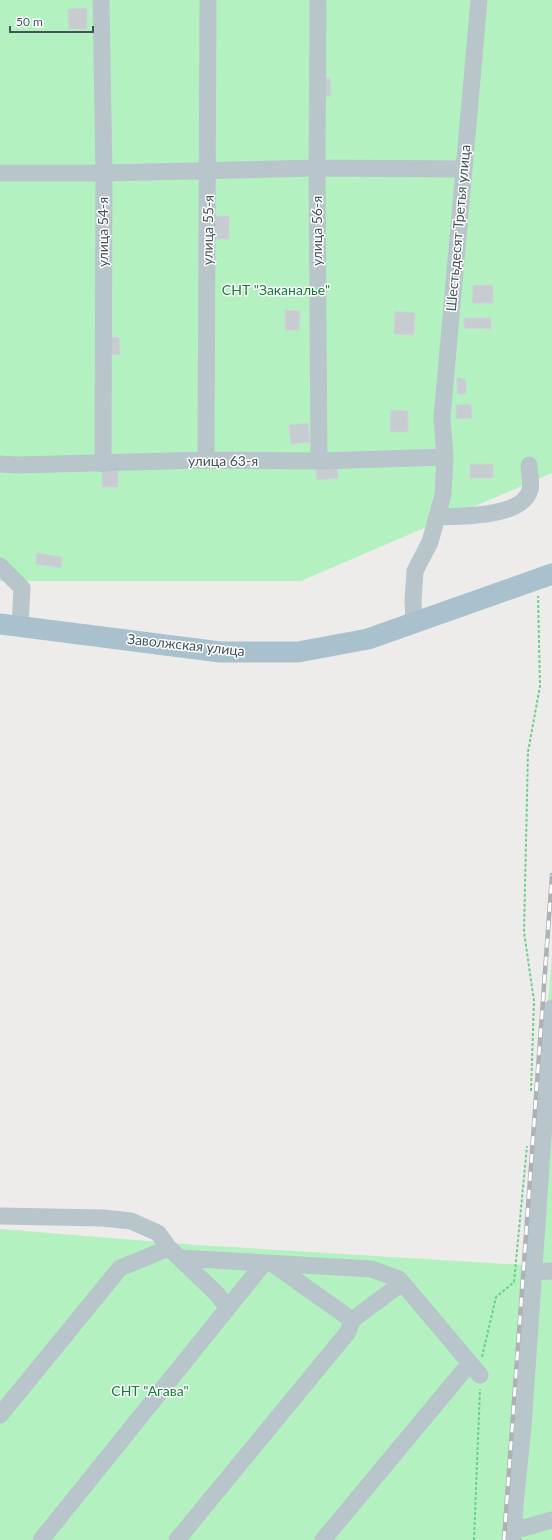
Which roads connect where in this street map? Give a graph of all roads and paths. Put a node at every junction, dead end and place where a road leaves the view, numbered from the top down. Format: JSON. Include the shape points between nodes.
{"nodes":[{"id":1,"x":101,"y":0,"type":"edge"},
{"id":2,"x":208,"y":0,"type":"edge"},
{"id":3,"x":318,"y":0,"type":"edge"},
{"id":4,"x":479,"y":0,"type":"edge"},
{"id":5,"x":317,"y":168,"type":"junction"},
{"id":6,"x":463,"y":169,"type":"junction"},
{"id":7,"x":208,"y":171,"type":"junction"},
{"id":8,"x":0,"y":173,"type":"edge"},
{"id":9,"x":104,"y":173,"type":"junction"},
{"id":10,"x":445,"y":457,"type":"junction"},
{"id":11,"x":206,"y":460,"type":"junction"},
{"id":12,"x":319,"y":461,"type":"junction"},
{"id":13,"x":0,"y":464,"type":"edge"},
{"id":14,"x":102,"y":464,"type":"junction"},
{"id":15,"x":529,"y":465,"type":"dead end"},
{"id":16,"x":437,"y":517,"type":"junction"},
{"id":17,"x":0,"y":566,"type":"edge"},
{"id":18,"x":545,"y":576,"type":"edge"},
{"id":19,"x":414,"y":623,"type":"junction"},
{"id":20,"x":10,"y":625,"type":"edge"},
{"id":21,"x":552,"y":1008,"type":"edge"},
{"id":22,"x":551,"y":1048,"type":"edge"},
{"id":23,"x":531,"y":1094,"type":"dead end"},
{"id":24,"x":528,"y":1141,"type":"dead end"},
{"id":25,"x":0,"y":1216,"type":"edge"},
{"id":26,"x":174,"y":1253,"type":"junction"},
{"id":27,"x":268,"y":1263,"type":"junction"},
{"id":28,"x":552,"y":1271,"type":"edge"},
{"id":29,"x":533,"y":1272,"type":"junction"},
{"id":30,"x":402,"y":1283,"type":"junction"},
{"id":31,"x":228,"y":1308,"type":"junction"},
{"id":32,"x":352,"y":1320,"type":"junction"},
{"id":33,"x":475,"y":1369,"type":"junction"},
{"id":34,"x":0,"y":1415,"type":"edge"},
{"id":35,"x":552,"y":1520,"type":"edge"},
{"id":36,"x":513,"y":1535,"type":"edge"},
{"id":37,"x":41,"y":1540,"type":"edge"},
{"id":38,"x":178,"y":1540,"type":"edge"},
{"id":39,"x":322,"y":1540,"type":"edge"},
{"id":40,"x":474,"y":1540,"type":"edge"}],
"edges":[{"from":1,"to":9,"type":"street","name":"улица 54-я"},
{"from":2,"to":7,"type":"street","name":"улица 55-я"},
{"from":3,"to":5,"type":"street","name":"улица 56-я"},
{"from":4,"to":6,"type":"street","name":"Шестьдесят Третья улица"},
{"from":5,"to":6,"type":"street"},
{"from":5,"to":7,"type":"street"},
{"from":5,"to":12,"type":"street","name":"улица 56-я"},
{"from":6,"to":10,"type":"street","name":"Шестьдесят Третья улица","via":[[442,418]]},
{"from":7,"to":9,"type":"street"},
{"from":7,"to":11,"type":"street","name":"улица 55-я"},
{"from":8,"to":9,"type":"street"},
{"from":9,"to":14,"type":"street","name":"улица 54-я"},
{"from":10,"to":12,"type":"street","name":"улица 63-я"},
{"from":10,"to":16,"type":"street","name":"Шестьдесят Третья улица","via":[[443,495]]},
{"from":11,"to":12,"type":"street","name":"улица 63-я"},
{"from":11,"to":14,"type":"street","name":"улица 63-я"},
{"from":13,"to":14,"type":"street","name":"улица 63-я"},
{"from":15,"to":16,"type":"street","via":[[530,490],[522,503],[491,514]]},
{"from":16,"to":19,"type":"street","name":"Шестьдесят Третья улица","via":[[430,542],[415,571]]},
{"from":17,"to":20,"type":"street","via":[[22,588]]},
{"from":18,"to":19,"type":"main road","name":"Заволжская улица"},
{"from":18,"to":23,"type":"path","via":[[540,686],[528,752],[524,932],[534,1001]]},
{"from":19,"to":20,"type":"main road","name":"Заволжская улица","via":[[368,639],[298,652],[220,652]]},
{"from":21,"to":22,"type":"street"},
{"from":22,"to":29,"type":"street"},
{"from":24,"to":33,"type":"path","via":[[514,1282],[496,1297],[481,1359]]},
{"from":25,"to":26,"type":"street","via":[[131,1221],[158,1233]]},
{"from":26,"to":27,"type":"street"},
{"from":26,"to":31,"type":"street"},
{"from":26,"to":34,"type":"street","via":[[120,1268]]},
{"from":27,"to":30,"type":"street","via":[[371,1269],[399,1279]]},
{"from":27,"to":31,"type":"street"},
{"from":27,"to":32,"type":"street"},
{"from":28,"to":29,"type":"street"},
{"from":29,"to":36,"type":"street"},
{"from":30,"to":32,"type":"street"},
{"from":30,"to":33,"type":"street"},
{"from":31,"to":37,"type":"street"},
{"from":32,"to":38,"type":"street","via":[[348,1332]]},
{"from":33,"to":39,"type":"street"},
{"from":33,"to":40,"type":"path"},
{"from":35,"to":36,"type":"street"}]}
